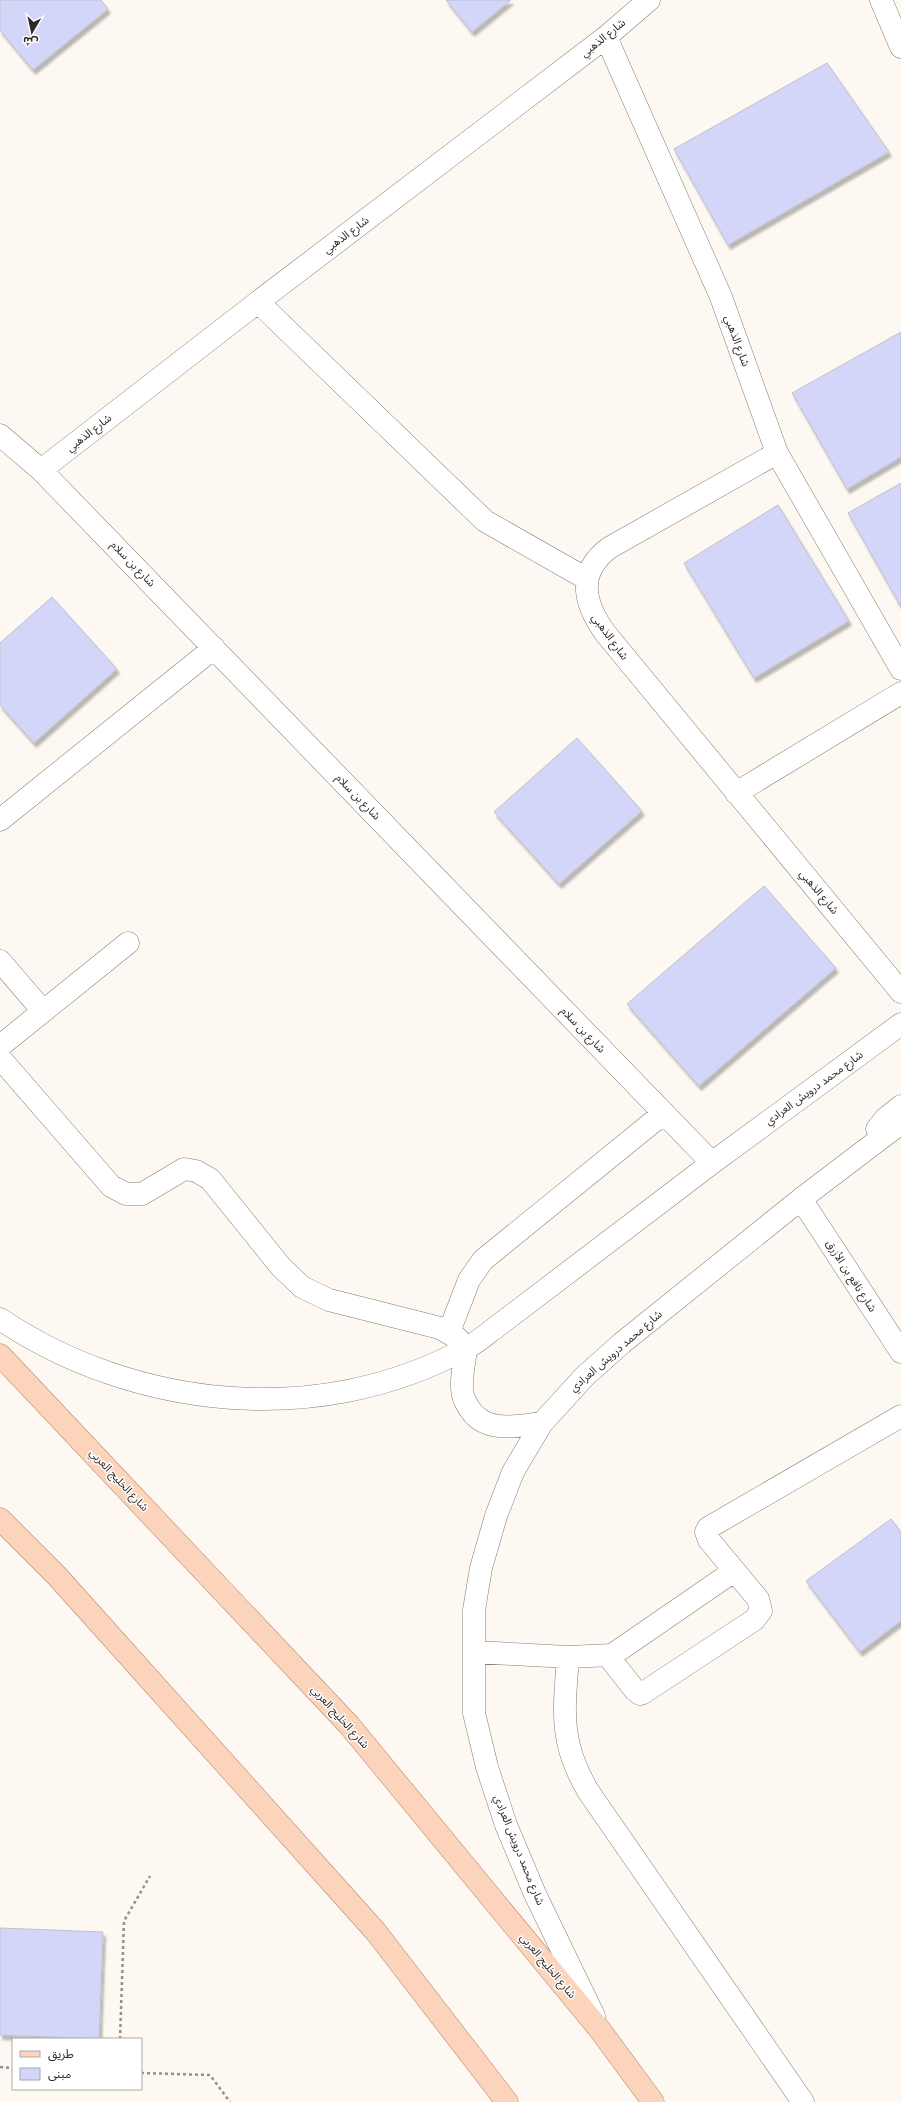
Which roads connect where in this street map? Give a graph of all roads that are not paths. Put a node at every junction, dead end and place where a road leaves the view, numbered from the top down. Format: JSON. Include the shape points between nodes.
{"nodes":[{"id":1,"x":649,"y":0,"type":"edge"},
{"id":2,"x":881,"y":0,"type":"edge"},
{"id":3,"x":606,"y":37,"type":"junction"},
{"id":4,"x":901,"y":46,"type":"edge"},
{"id":5,"x":258,"y":302,"type":"junction"},
{"id":6,"x":0,"y":435,"type":"edge"},
{"id":7,"x":777,"y":453,"type":"junction"},
{"id":8,"x":41,"y":470,"type":"junction"},
{"id":9,"x":587,"y":579,"type":"junction"},
{"id":10,"x":214,"y":648,"type":"junction"},
{"id":11,"x":901,"y":669,"type":"edge"},
{"id":12,"x":901,"y":692,"type":"edge"},
{"id":13,"x":736,"y":793,"type":"junction"},
{"id":14,"x":0,"y":820,"type":"edge"},
{"id":15,"x":128,"y":943,"type":"dead end"},
{"id":16,"x":0,"y":961,"type":"edge"},
{"id":17,"x":901,"y":992,"type":"edge"},
{"id":18,"x":43,"y":1011,"type":"junction"},
{"id":19,"x":901,"y":1024,"type":"edge"},
{"id":20,"x":0,"y":1046,"type":"edge"},
{"id":21,"x":0,"y":1058,"type":"edge"},
{"id":22,"x":901,"y":1106,"type":"edge"},
{"id":23,"x":664,"y":1113,"type":"junction"},
{"id":24,"x":901,"y":1123,"type":"edge"},
{"id":25,"x":852,"y":1161,"type":"junction"},
{"id":26,"x":712,"y":1163,"type":"junction"},
{"id":27,"x":801,"y":1199,"type":"junction"},
{"id":28,"x":0,"y":1319,"type":"edge"},
{"id":29,"x":449,"y":1332,"type":"junction"},
{"id":30,"x":466,"y":1348,"type":"junction"},
{"id":31,"x":901,"y":1352,"type":"edge"},
{"id":32,"x":0,"y":1355,"type":"edge"},
{"id":33,"x":901,"y":1416,"type":"edge"},
{"id":34,"x":542,"y":1423,"type":"junction"},
{"id":35,"x":0,"y":1519,"type":"edge"},
{"id":36,"x":734,"y":1571,"type":"junction"},
{"id":37,"x":474,"y":1652,"type":"junction"},
{"id":38,"x":608,"y":1656,"type":"junction"},
{"id":39,"x":568,"y":1657,"type":"junction"},
{"id":40,"x":600,"y":2030,"type":"junction"},
{"id":41,"x":507,"y":2102,"type":"edge"},
{"id":42,"x":653,"y":2102,"type":"edge"},
{"id":43,"x":803,"y":2102,"type":"edge"}],
"edges":[{"from":1,"to":3,"type":"street","name":"شارع الذهبي"},
{"from":2,"to":4,"type":"street"},
{"from":3,"to":5,"type":"street","name":"شارع الذهبي"},
{"from":3,"to":7,"type":"street","name":"شارع الذهبي","via":[[721,297]]},
{"from":5,"to":8,"type":"street","name":"شارع الذهبي"},
{"from":5,"to":9,"type":"street","via":[[485,521]]},
{"from":6,"to":8,"type":"street","name":"شارع بن سلام"},
{"from":7,"to":9,"type":"street","via":[[609,548],[599,556]]},
{"from":7,"to":11,"type":"street","name":"شارع الذهبي"},
{"from":8,"to":10,"type":"street","name":"شارع بن سلام"},
{"from":9,"to":13,"type":"street","name":"شارع الذهبي","via":[[590,606],[596,620]]},
{"from":10,"to":14,"type":"street"},
{"from":10,"to":23,"type":"street","name":"شارع بن سلام"},
{"from":12,"to":13,"type":"street"},
{"from":13,"to":17,"type":"street","name":"شارع الذهبي"},
{"from":15,"to":18,"type":"street"},
{"from":16,"to":18,"type":"street"},
{"from":18,"to":20,"type":"street"},
{"from":19,"to":26,"type":"street","name":"شارع محمد درويش العرادي"},
{"from":21,"to":29,"type":"street","via":[[111,1186],[126,1194],[142,1194],[184,1169],[196,1171],[210,1179],[281,1267],[302,1287],[329,1300]]},
{"from":22,"to":25,"type":"street","via":[[886,1118]]},
{"from":23,"to":26,"type":"street","name":"شارع بن سلام"},
{"from":23,"to":29,"type":"street","via":[[483,1260],[469,1280]]},
{"from":24,"to":25,"type":"street","name":"شارع محمد درويش العرادي"},
{"from":25,"to":27,"type":"street","name":"شارع محمد درويش العرادي"},
{"from":26,"to":30,"type":"street","name":"شارع محمد درويش العرادي","via":[[500,1326]]},
{"from":27,"to":31,"type":"street","name":"شارع نافع بن الأزرق"},
{"from":27,"to":34,"type":"street","name":"شارع محمد درويش العرادي","via":[[622,1343],[585,1376]]},
{"from":28,"to":30,"type":"street","name":"شارع محمد درويش العرادي","via":[[64,1354],[111,1373],[150,1386],[229,1398],[272,1400],[314,1397],[354,1390],[436,1364]]},
{"from":29,"to":30,"type":"street"},
{"from":30,"to":34,"type":"street","via":[[462,1388],[465,1402],[473,1414],[497,1427]]},
{"from":32,"to":40,"type":"main road","name":"شارع الخليج العربي","via":[[349,1725]]},
{"from":33,"to":36,"type":"street","via":[[708,1528],[706,1532],[709,1540]]},
{"from":34,"to":37,"type":"street","name":"شارع محمد درويش العرادي","via":[[513,1472],[494,1524],[481,1568],[474,1610]]},
{"from":35,"to":41,"type":"main road","via":[[57,1576],[376,1932]]},
{"from":36,"to":38,"type":"street","via":[[619,1652]]},
{"from":36,"to":38,"type":"street","via":[[761,1606],[761,1611],[754,1620],[640,1694]]},
{"from":37,"to":39,"type":"street"},
{"from":37,"to":40,"type":"street","name":"شارع محمد درويش العرادي","via":[[474,1713],[487,1768],[506,1825],[535,1894]]},
{"from":38,"to":39,"type":"street"},
{"from":39,"to":43,"type":"street","via":[[564,1717],[568,1746],[577,1772]]},
{"from":40,"to":42,"type":"main road","name":"شارع الخليج العربي"}]}
